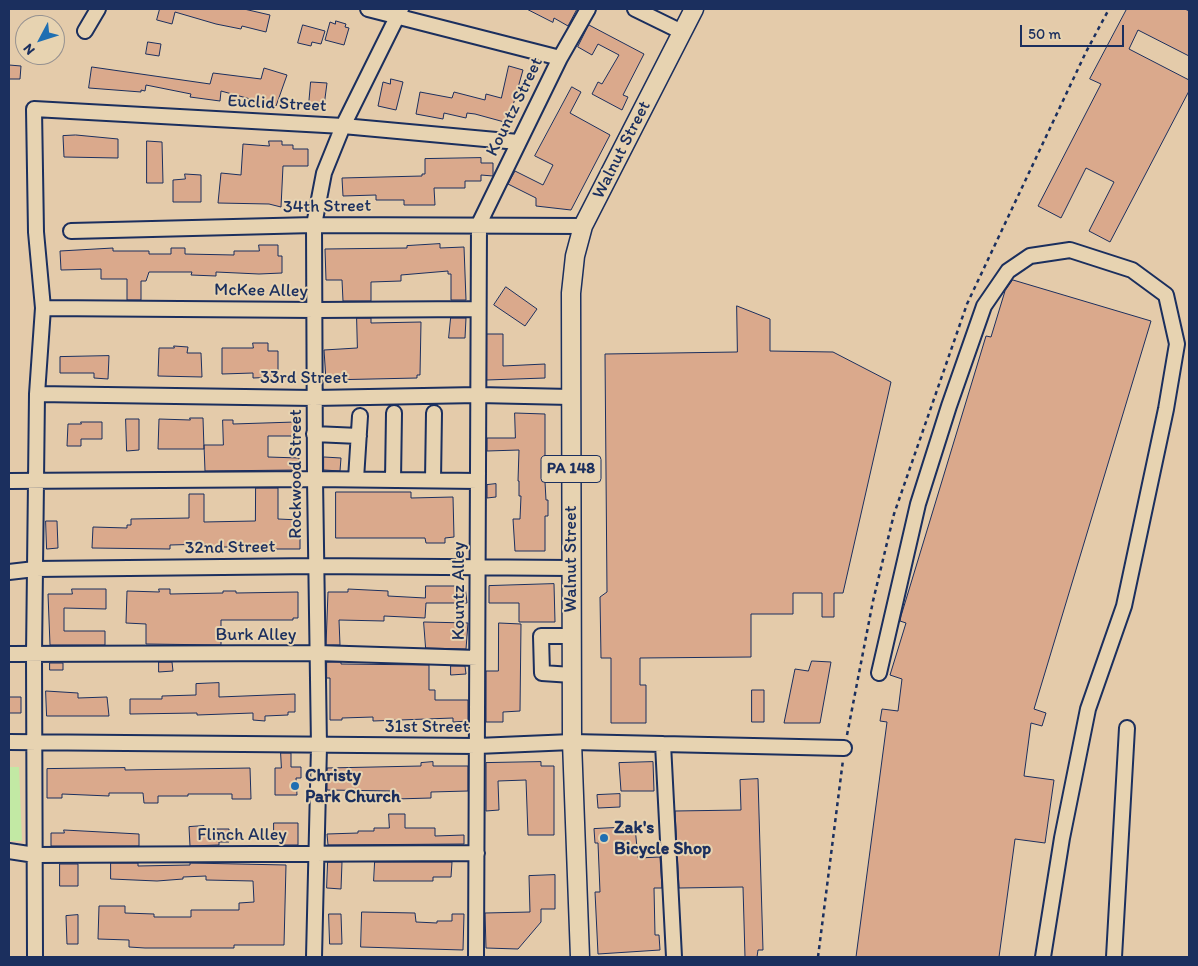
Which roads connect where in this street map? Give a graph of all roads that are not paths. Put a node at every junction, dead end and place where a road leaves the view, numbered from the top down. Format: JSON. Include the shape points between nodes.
{"nodes":[{"id":1,"x":98,"y":9,"type":"edge"},
{"id":2,"x":368,"y":9,"type":"edge"},
{"id":3,"x":588,"y":9,"type":"edge"},
{"id":4,"x":636,"y":9,"type":"edge"},
{"id":5,"x":694,"y":9,"type":"edge"},
{"id":6,"x":399,"y":12,"type":"edge"},
{"id":7,"x":85,"y":31,"type":"dead end"},
{"id":8,"x":682,"y":32,"type":"junction"},
{"id":9,"x":560,"y":58,"type":"junction"},
{"id":10,"x":343,"y":126,"type":"junction"},
{"id":11,"x":518,"y":142,"type":"junction"},
{"id":12,"x":479,"y":224,"type":"junction"},
{"id":13,"x":314,"y":225,"type":"junction"},
{"id":14,"x":584,"y":226,"type":"junction"},
{"id":15,"x":71,"y":231,"type":"dead end"},
{"id":16,"x":43,"y":308,"type":"junction"},
{"id":17,"x":478,"y":309,"type":"junction"},
{"id":18,"x":316,"y":310,"type":"junction"},
{"id":19,"x":37,"y":394,"type":"junction"},
{"id":20,"x":478,"y":395,"type":"junction"},
{"id":21,"x":571,"y":397,"type":"junction"},
{"id":22,"x":314,"y":398,"type":"junction"},
{"id":23,"x":394,"y":413,"type":"dead end"},
{"id":24,"x":434,"y":413,"type":"dead end"},
{"id":25,"x":360,"y":416,"type":"dead end"},
{"id":26,"x":314,"y":434,"type":"junction"},
{"id":27,"x":358,"y":436,"type":"junction"},
{"id":28,"x":315,"y":479,"type":"junction"},
{"id":29,"x":356,"y":479,"type":"junction"},
{"id":30,"x":393,"y":480,"type":"junction"},
{"id":31,"x":433,"y":480,"type":"junction"},
{"id":32,"x":9,"y":481,"type":"edge"},
{"id":33,"x":36,"y":481,"type":"junction"},
{"id":34,"x":478,"y":481,"type":"junction"},
{"id":35,"x":316,"y":566,"type":"junction"},
{"id":36,"x":571,"y":568,"type":"junction"},
{"id":37,"x":35,"y":569,"type":"junction"},
{"id":38,"x":477,"y":569,"type":"junction"},
{"id":39,"x":9,"y":572,"type":"edge"},
{"id":40,"x":572,"y":636,"type":"junction"},
{"id":41,"x":9,"y":654,"type":"edge"},
{"id":42,"x":317,"y":654,"type":"junction"},
{"id":43,"x":34,"y":655,"type":"junction"},
{"id":44,"x":477,"y":658,"type":"junction"},
{"id":45,"x":879,"y":673,"type":"dead end"},
{"id":46,"x":572,"y":675,"type":"junction"},
{"id":47,"x":1127,"y":728,"type":"dead end"},
{"id":48,"x":9,"y":742,"type":"edge"},
{"id":49,"x":36,"y":742,"type":"junction"},
{"id":50,"x":572,"y":742,"type":"junction"},
{"id":51,"x":663,"y":744,"type":"junction"},
{"id":52,"x":319,"y":746,"type":"junction"},
{"id":53,"x":477,"y":746,"type":"junction"},
{"id":54,"x":844,"y":748,"type":"dead end"},
{"id":55,"x":9,"y":851,"type":"edge"},
{"id":56,"x":316,"y":853,"type":"junction"},
{"id":57,"x":476,"y":853,"type":"junction"},
{"id":58,"x":35,"y":855,"type":"junction"},
{"id":59,"x":36,"y":957,"type":"edge"},
{"id":60,"x":314,"y":957,"type":"edge"},
{"id":61,"x":476,"y":957,"type":"edge"},
{"id":62,"x":580,"y":957,"type":"edge"},
{"id":63,"x":674,"y":957,"type":"edge"},
{"id":64,"x":1043,"y":957,"type":"edge"},
{"id":65,"x":1114,"y":957,"type":"edge"}],
"edges":[{"from":1,"to":7,"type":"street"},
{"from":2,"to":6,"type":"street"},
{"from":3,"to":9,"type":"street","name":"Kountz Street"},
{"from":4,"to":8,"type":"street"},
{"from":5,"to":8,"type":"main road","name":"Walnut Street","number":"PA 148"},
{"from":6,"to":9,"type":"street"},
{"from":6,"to":10,"type":"street","name":"Rockwood Street"},
{"from":8,"to":14,"type":"main road","name":"Walnut Street","number":"PA 148"},
{"from":9,"to":11,"type":"street","name":"Kountz Street"},
{"from":10,"to":11,"type":"street","name":"Euclid Street"},
{"from":10,"to":13,"type":"street","name":"Rockwood Street","via":[[324,173]]},
{"from":10,"to":16,"type":"street","name":"Euclid Street","via":[[34,109],[36,232]]},
{"from":11,"to":12,"type":"street","name":"Kountz Street"},
{"from":12,"to":13,"type":"street","name":"34th Street"},
{"from":12,"to":14,"type":"street","name":"34th Street"},
{"from":12,"to":17,"type":"street","name":"Kountz Alley"},
{"from":13,"to":15,"type":"street","name":"34th Street"},
{"from":13,"to":18,"type":"street","name":"Rockwood Street"},
{"from":14,"to":21,"type":"main road","name":"Walnut Street","number":"PA 148","via":[[575,256],[571,292]]},
{"from":16,"to":18,"type":"street","name":"McKee Alley"},
{"from":16,"to":19,"type":"street"},
{"from":17,"to":18,"type":"street","name":"McKee Alley"},
{"from":17,"to":20,"type":"street","name":"Kountz Alley"},
{"from":18,"to":22,"type":"street","name":"Rockwood Street"},
{"from":19,"to":22,"type":"street","name":"33rd Street"},
{"from":19,"to":33,"type":"street"},
{"from":20,"to":21,"type":"street","name":"33rd Street"},
{"from":20,"to":22,"type":"street","name":"33rd Street"},
{"from":20,"to":34,"type":"street","name":"Kountz Alley"},
{"from":21,"to":36,"type":"main road","name":"Walnut Street","number":"PA 148"},
{"from":22,"to":26,"type":"street","name":"Rockwood Street"},
{"from":23,"to":30,"type":"street"},
{"from":24,"to":31,"type":"street"},
{"from":25,"to":27,"type":"street"},
{"from":26,"to":27,"type":"street"},
{"from":26,"to":28,"type":"street","name":"Rockwood Street"},
{"from":27,"to":29,"type":"street"},
{"from":28,"to":29,"type":"street"},
{"from":28,"to":33,"type":"street"},
{"from":28,"to":35,"type":"street","name":"Rockwood Street"},
{"from":29,"to":30,"type":"street"},
{"from":30,"to":31,"type":"street"},
{"from":31,"to":34,"type":"street"},
{"from":32,"to":33,"type":"street"},
{"from":33,"to":37,"type":"street"},
{"from":34,"to":38,"type":"street","name":"Kountz Alley"},
{"from":35,"to":37,"type":"street","name":"32nd Street"},
{"from":35,"to":38,"type":"street","name":"32nd Street"},
{"from":35,"to":42,"type":"street","name":"Rockwood Street"},
{"from":36,"to":38,"type":"street","name":"32nd Street"},
{"from":36,"to":40,"type":"main road","name":"Walnut Street","number":"PA 148"},
{"from":37,"to":39,"type":"street","name":"32nd Street"},
{"from":37,"to":43,"type":"street"},
{"from":38,"to":44,"type":"street","name":"Kountz Alley"},
{"from":40,"to":46,"type":"main road","name":"Walnut Street","number":"PA 148"},
{"from":40,"to":46,"type":"street","via":[[541,636],[542,673]]},
{"from":41,"to":43,"type":"street","name":"Burk Alley"},
{"from":42,"to":43,"type":"street","name":"Burk Alley"},
{"from":42,"to":44,"type":"street","name":"Burk Alley"},
{"from":42,"to":52,"type":"street","name":"Rockwood Street"},
{"from":43,"to":49,"type":"street"},
{"from":44,"to":53,"type":"street","name":"Kountz Alley"},
{"from":45,"to":64,"type":"street","via":[[918,504],[984,306],[1008,271],[1030,256],[1070,250],[1132,270],[1166,295],[1176,344],[1166,410],[1124,606],[1088,709],[1062,838]]},
{"from":46,"to":50,"type":"main road","name":"Walnut Street","number":"PA 148"},
{"from":47,"to":65,"type":"street"},
{"from":48,"to":49,"type":"street","name":"31st Street"},
{"from":49,"to":52,"type":"street","name":"31st Street"},
{"from":49,"to":58,"type":"street"},
{"from":50,"to":51,"type":"street","name":"31st Street"},
{"from":50,"to":53,"type":"street","name":"31st Street"},
{"from":50,"to":62,"type":"main road","name":"Walnut Street","number":"PA 148"},
{"from":51,"to":54,"type":"street","name":"31st Street"},
{"from":51,"to":63,"type":"street"},
{"from":52,"to":53,"type":"street","name":"31st Street"},
{"from":52,"to":56,"type":"street","name":"Rockwood Street"},
{"from":53,"to":57,"type":"street","name":"Kountz Alley"},
{"from":55,"to":58,"type":"street","name":"Flinch Alley"},
{"from":56,"to":57,"type":"street","name":"Flinch Alley"},
{"from":56,"to":58,"type":"street","name":"Flinch Alley"},
{"from":56,"to":60,"type":"street","name":"Rockwood Street"},
{"from":57,"to":61,"type":"street","name":"Kountz Alley"},
{"from":58,"to":59,"type":"street"}]}
